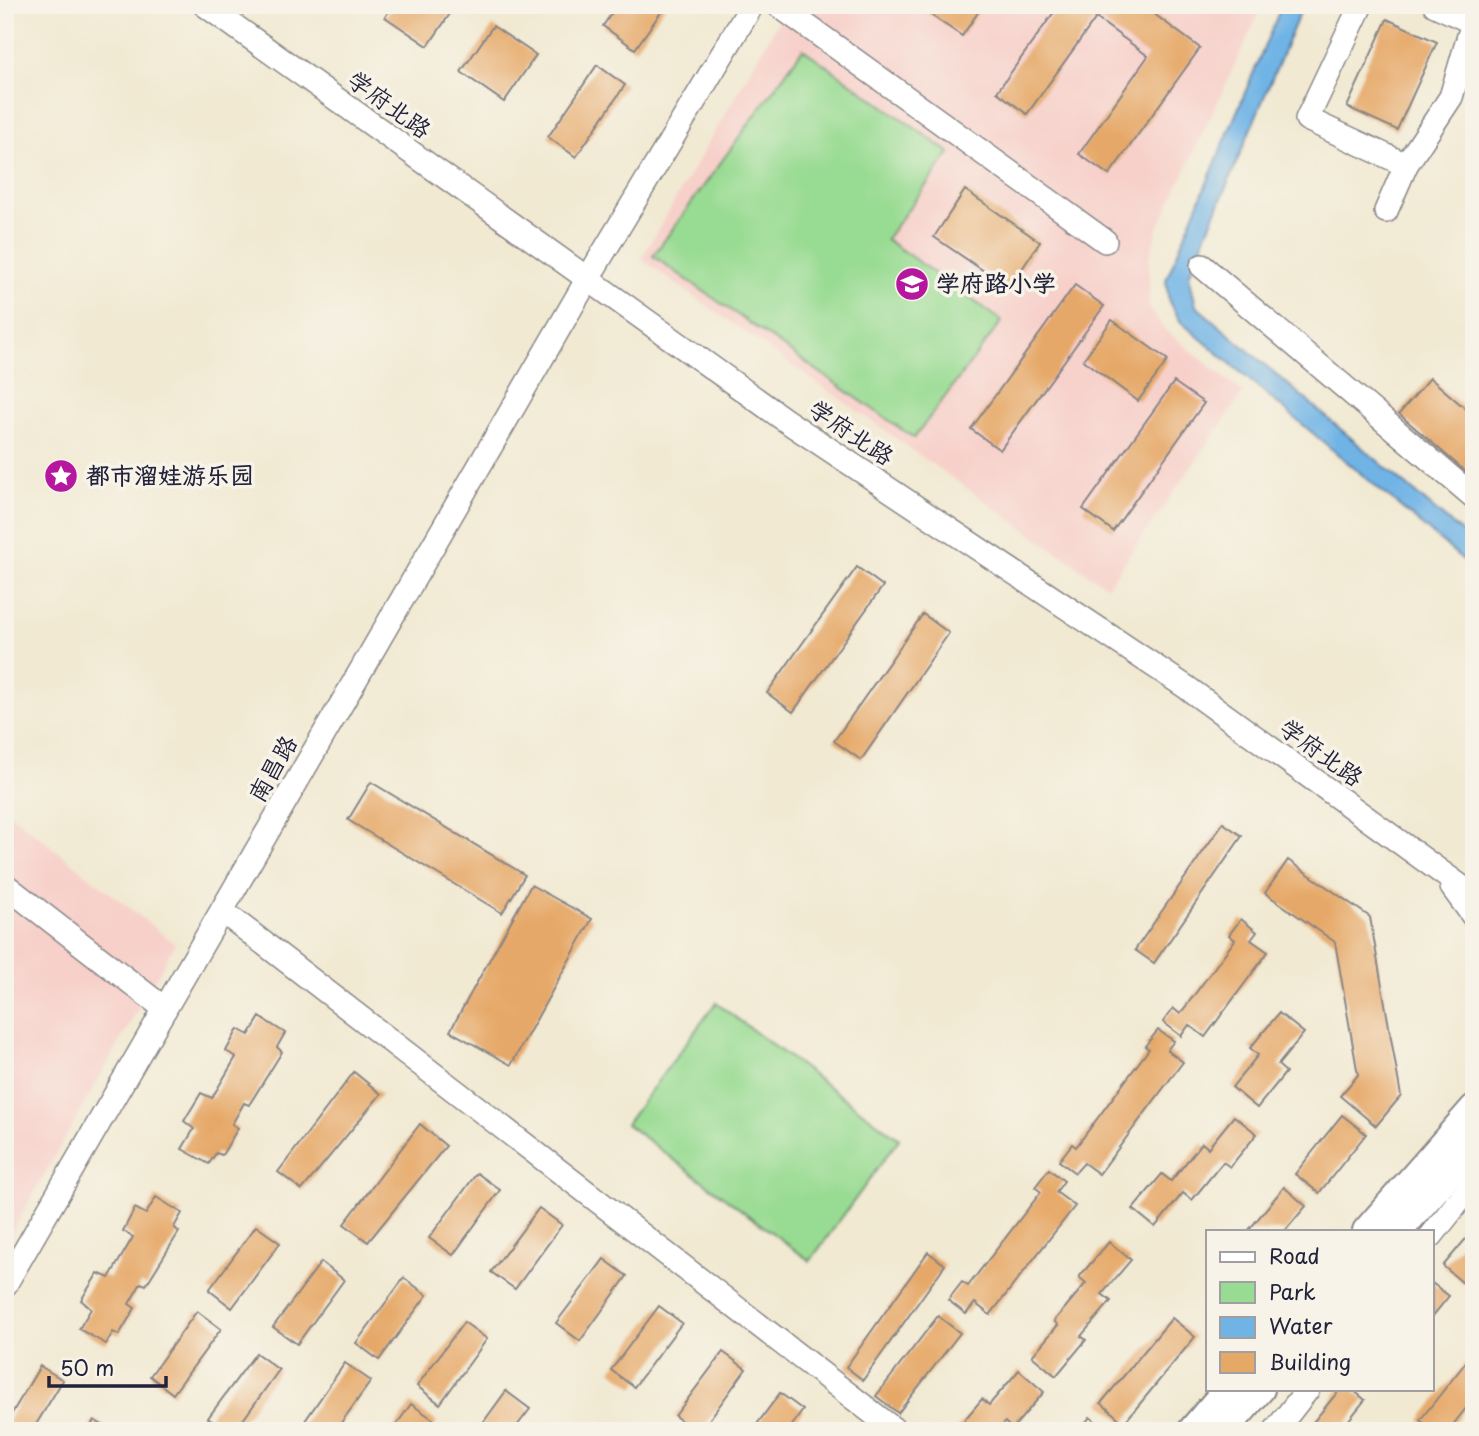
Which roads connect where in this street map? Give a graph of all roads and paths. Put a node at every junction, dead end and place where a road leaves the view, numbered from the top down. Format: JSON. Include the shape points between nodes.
{"nodes":[{"id":1,"x":205,"y":5,"type":"edge"},
{"id":2,"x":752,"y":5,"type":"edge"},
{"id":3,"x":778,"y":5,"type":"edge"},
{"id":4,"x":1361,"y":5,"type":"edge"},
{"id":5,"x":1435,"y":5,"type":"edge"},
{"id":6,"x":1473,"y":20,"type":"edge"},
{"id":7,"x":1406,"y":165,"type":"junction"},
{"id":8,"x":1386,"y":211,"type":"dead end"},
{"id":9,"x":1105,"y":241,"type":"dead end"},
{"id":10,"x":1202,"y":266,"type":"dead end"},
{"id":11,"x":587,"y":280,"type":"junction"},
{"id":12,"x":1474,"y":497,"type":"edge"},
{"id":13,"x":1442,"y":873,"type":"junction"},
{"id":14,"x":1474,"y":884,"type":"edge"},
{"id":15,"x":5,"y":885,"type":"edge"},
{"id":16,"x":1474,"y":896,"type":"edge"},
{"id":17,"x":222,"y":911,"type":"junction"},
{"id":18,"x":1474,"y":918,"type":"edge"},
{"id":19,"x":165,"y":1009,"type":"junction"},
{"id":20,"x":1474,"y":1100,"type":"edge"},
{"id":21,"x":1474,"y":1109,"type":"edge"},
{"id":22,"x":1464,"y":1138,"type":"edge"},
{"id":23,"x":1474,"y":1182,"type":"edge"},
{"id":24,"x":1368,"y":1230,"type":"edge"},
{"id":25,"x":1399,"y":1230,"type":"edge"},
{"id":26,"x":1434,"y":1232,"type":"edge"},
{"id":27,"x":5,"y":1285,"type":"edge"},
{"id":28,"x":1227,"y":1390,"type":"edge"},
{"id":29,"x":1259,"y":1390,"type":"edge"},
{"id":30,"x":1307,"y":1390,"type":"edge"},
{"id":31,"x":896,"y":1431,"type":"edge"},
{"id":32,"x":1192,"y":1431,"type":"edge"},
{"id":33,"x":1223,"y":1431,"type":"edge"},
{"id":34,"x":1275,"y":1431,"type":"edge"}],
"edges":[{"from":1,"to":11,"type":"street","name":"学府北路"},
{"from":2,"to":11,"type":"street","name":"南昌路"},
{"from":3,"to":9,"type":"street"},
{"from":4,"to":7,"type":"street","via":[[1307,118]]},
{"from":5,"to":6,"type":"street"},
{"from":6,"to":7,"type":"street","via":[[1451,97]]},
{"from":7,"to":8,"type":"street"},
{"from":10,"to":12,"type":"street"},
{"from":11,"to":13,"type":"street","name":"学府北路","via":[[785,420],[1186,687]]},
{"from":11,"to":17,"type":"street","name":"南昌路"},
{"from":13,"to":14,"type":"street"},
{"from":13,"to":16,"type":"street","name":"学府北路"},
{"from":13,"to":18,"type":"street"},
{"from":15,"to":19,"type":"street"},
{"from":17,"to":19,"type":"street","name":"南昌路"},
{"from":17,"to":31,"type":"street"},
{"from":19,"to":27,"type":"street","name":"南昌路"},
{"from":20,"to":22,"type":"street"},
{"from":21,"to":22,"type":"main road"},
{"from":22,"to":24,"type":"main road"},
{"from":22,"to":25,"type":"main road"},
{"from":23,"to":26,"type":"street"},
{"from":28,"to":32,"type":"main road"},
{"from":29,"to":33,"type":"main road"},
{"from":30,"to":34,"type":"street"}]}
